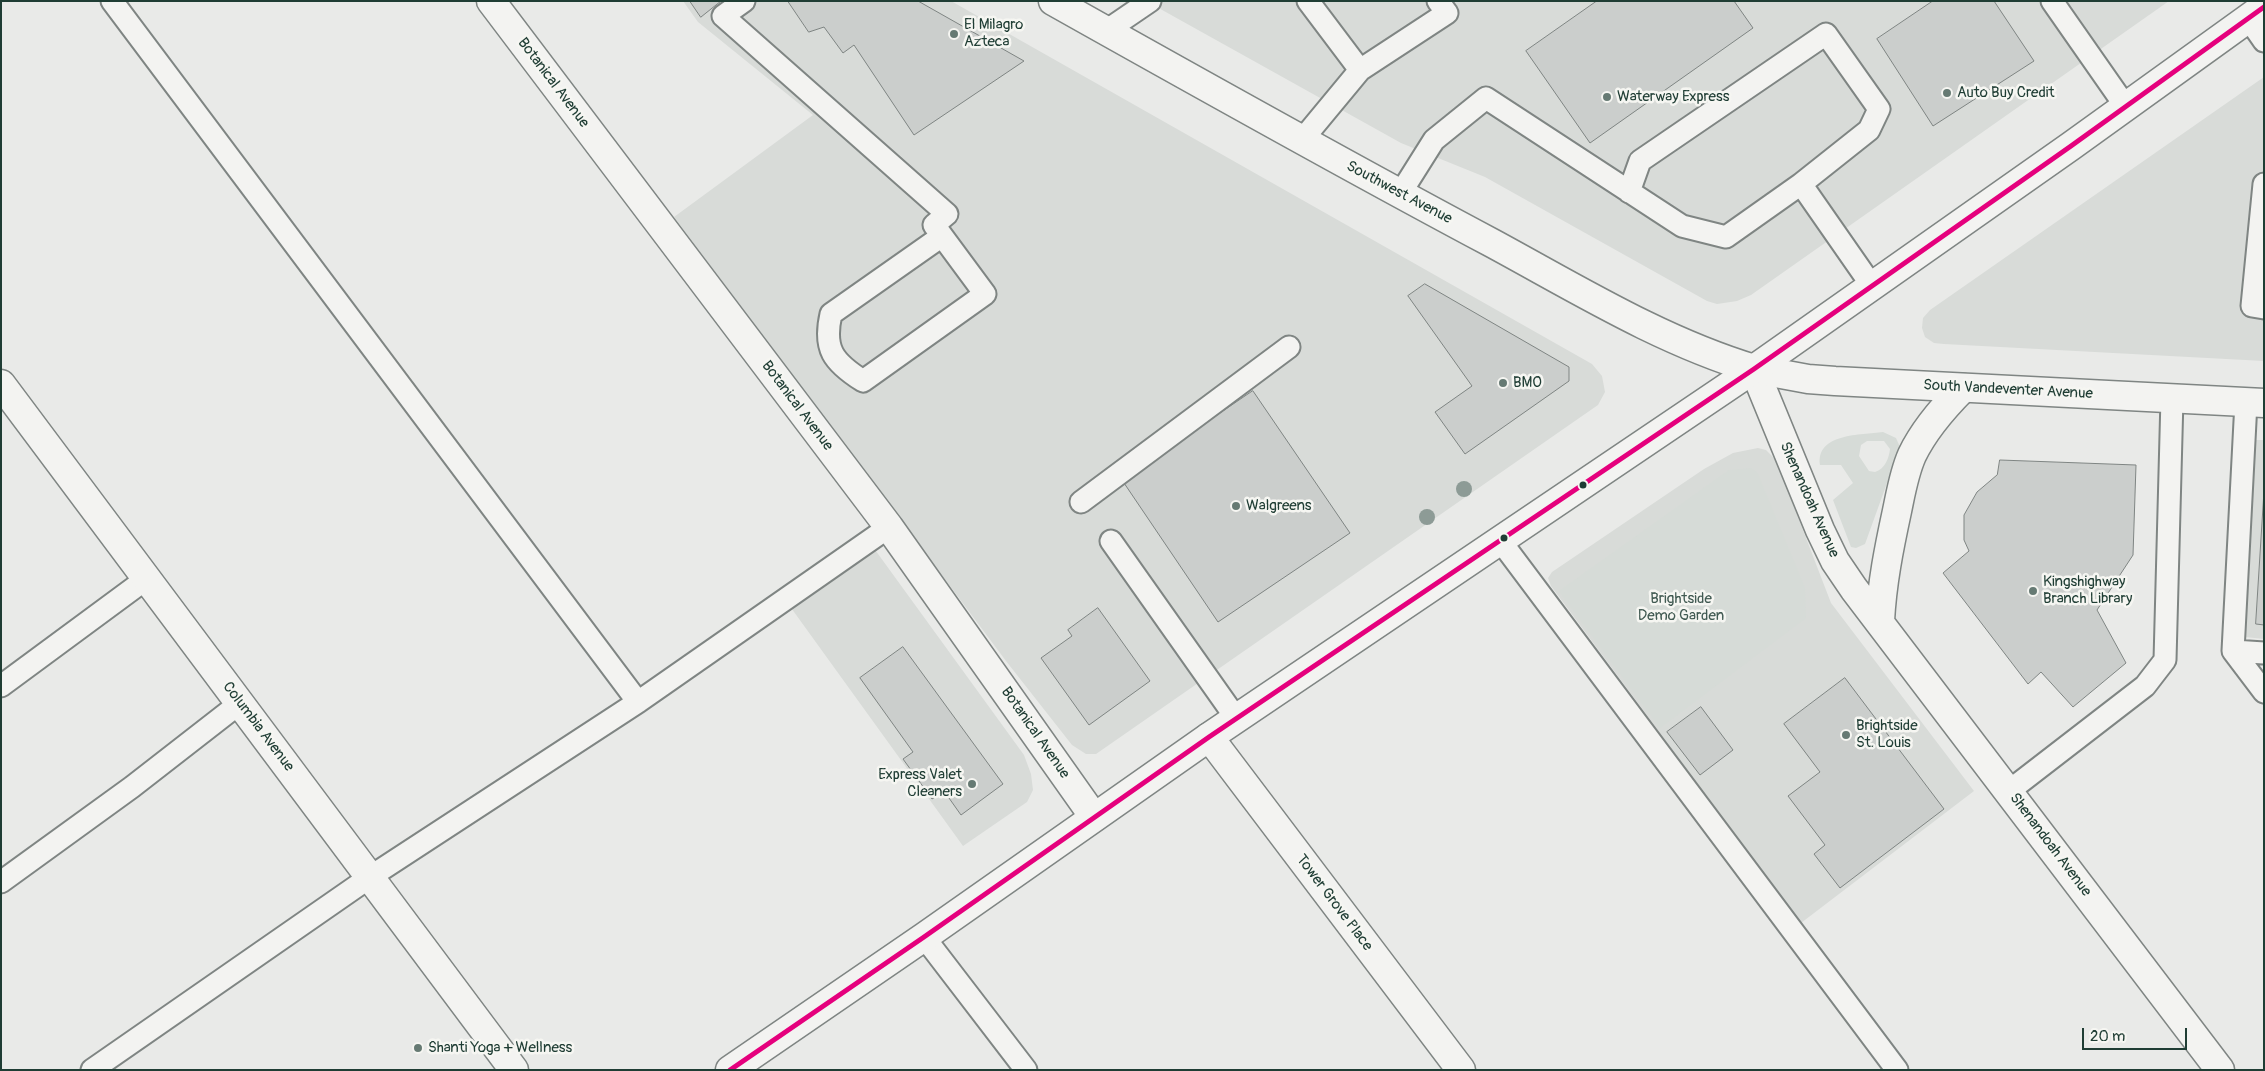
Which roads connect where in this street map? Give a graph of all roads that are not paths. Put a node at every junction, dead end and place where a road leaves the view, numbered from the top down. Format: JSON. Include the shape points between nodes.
{"nodes":[{"id":1,"x":112,"y":1,"type":"edge"},
{"id":2,"x":491,"y":1,"type":"edge"},
{"id":3,"x":744,"y":1,"type":"edge"},
{"id":4,"x":1053,"y":1,"type":"edge"},
{"id":5,"x":1150,"y":1,"type":"edge"},
{"id":6,"x":1308,"y":1,"type":"edge"},
{"id":7,"x":1438,"y":1,"type":"edge"},
{"id":8,"x":2052,"y":1,"type":"edge"},
{"id":9,"x":2256,"y":13,"type":"edge"},
{"id":10,"x":1106,"y":32,"type":"junction"},
{"id":11,"x":2264,"y":40,"type":"edge"},
{"id":12,"x":1360,"y":70,"type":"junction"},
{"id":13,"x":2126,"y":107,"type":"junction"},
{"id":14,"x":1302,"y":140,"type":"junction"},
{"id":15,"x":1801,"y":184,"type":"junction"},
{"id":16,"x":2264,"y":184,"type":"edge"},
{"id":17,"x":1629,"y":192,"type":"junction"},
{"id":18,"x":1400,"y":194,"type":"junction"},
{"id":19,"x":942,"y":236,"type":"junction"},
{"id":20,"x":1872,"y":286,"type":"junction"},
{"id":21,"x":2264,"y":308,"type":"edge"},
{"id":22,"x":1289,"y":346,"type":"dead end"},
{"id":23,"x":1754,"y":369,"type":"junction"},
{"id":24,"x":1,"y":384,"type":"edge"},
{"id":25,"x":1963,"y":388,"type":"junction"},
{"id":26,"x":2172,"y":398,"type":"junction"},
{"id":27,"x":2255,"y":403,"type":"edge"},
{"id":28,"x":1081,"y":502,"type":"dead end"},
{"id":29,"x":889,"y":527,"type":"junction"},
{"id":30,"x":1499,"y":540,"type":"junction"},
{"id":31,"x":1111,"y":541,"type":"dead end"},
{"id":32,"x":146,"y":579,"type":"junction"},
{"id":33,"x":1880,"y":621,"type":"junction"},
{"id":34,"x":2233,"y":651,"type":"junction"},
{"id":35,"x":2264,"y":653,"type":"edge"},
{"id":36,"x":1,"y":686,"type":"edge"},
{"id":37,"x":2264,"y":692,"type":"edge"},
{"id":38,"x":638,"y":702,"type":"junction"},
{"id":39,"x":240,"y":703,"type":"junction"},
{"id":40,"x":1236,"y":718,"type":"junction"},
{"id":41,"x":1209,"y":736,"type":"junction"},
{"id":42,"x":2009,"y":791,"type":"junction"},
{"id":43,"x":1094,"y":817,"type":"junction"},
{"id":44,"x":370,"y":877,"type":"junction"},
{"id":45,"x":1,"y":882,"type":"edge"},
{"id":46,"x":924,"y":937,"type":"junction"},
{"id":47,"x":92,"y":1070,"type":"edge"},
{"id":48,"x":514,"y":1070,"type":"edge"},
{"id":49,"x":730,"y":1070,"type":"edge"},
{"id":50,"x":1026,"y":1070,"type":"edge"},
{"id":51,"x":1461,"y":1070,"type":"edge"},
{"id":52,"x":1897,"y":1070,"type":"edge"},
{"id":53,"x":2220,"y":1070,"type":"edge"}],
"edges":[{"from":1,"to":38,"type":"lane"},
{"from":2,"to":29,"type":"street","name":"Botanical Avenue"},
{"from":3,"to":19,"type":"lane","via":[[723,16],[947,214],[934,225]]},
{"from":4,"to":10,"type":"street","name":"Southwest Avenue"},
{"from":5,"to":10,"type":"lane"},
{"from":6,"to":12,"type":"lane"},
{"from":7,"to":12,"type":"lane","via":[[1447,13]]},
{"from":8,"to":13,"type":"lane"},
{"from":9,"to":11,"type":"lane"},
{"from":9,"to":13,"type":"street"},
{"from":10,"to":14,"type":"street","name":"Southwest Avenue"},
{"from":12,"to":14,"type":"lane"},
{"from":13,"to":20,"type":"street"},
{"from":14,"to":18,"type":"street","name":"Southwest Avenue"},
{"from":15,"to":17,"type":"lane","via":[[1726,237],[1682,226]]},
{"from":15,"to":17,"type":"lane","via":[[1869,130],[1879,109],[1826,34],[1640,162]]},
{"from":15,"to":20,"type":"lane"},
{"from":16,"to":21,"type":"lane","via":[[2252,306]]},
{"from":17,"to":18,"type":"lane","via":[[1486,98],[1434,140]]},
{"from":18,"to":23,"type":"street","name":"Southwest Avenue","via":[[1652,328],[1724,360]]},
{"from":19,"to":19,"type":"lane","via":[[985,294],[863,381],[846,370],[831,354],[827,332],[831,314]]},
{"from":20,"to":23,"type":"street"},
{"from":22,"to":28,"type":"lane"},
{"from":23,"to":25,"type":"street","name":"South Vandeventer Avenue","via":[[1808,379]]},
{"from":23,"to":30,"type":"street"},
{"from":23,"to":33,"type":"street","name":"Shenandoah Avenue","via":[[1831,553]]},
{"from":24,"to":32,"type":"street","name":"Columbia Avenue"},
{"from":25,"to":26,"type":"street","name":"South Vandeventer Avenue"},
{"from":25,"to":33,"type":"street","via":[[1947,403],[1920,440],[1905,474],[1886,562]]},
{"from":26,"to":27,"type":"street","name":"South Vandeventer Avenue"},
{"from":26,"to":42,"type":"lane","via":[[2165,660],[2145,686]]},
{"from":27,"to":34,"type":"lane"},
{"from":29,"to":38,"type":"lane"},
{"from":29,"to":43,"type":"street","name":"Botanical Avenue"},
{"from":30,"to":40,"type":"street"},
{"from":30,"to":52,"type":"lane"},
{"from":31,"to":40,"type":"lane"},
{"from":32,"to":36,"type":"lane"},
{"from":32,"to":39,"type":"street","name":"Columbia Avenue"},
{"from":33,"to":42,"type":"street","name":"Shenandoah Avenue"},
{"from":34,"to":35,"type":"lane"},
{"from":34,"to":37,"type":"lane"},
{"from":38,"to":44,"type":"lane"},
{"from":39,"to":44,"type":"street","name":"Columbia Avenue"},
{"from":39,"to":45,"type":"lane"},
{"from":40,"to":41,"type":"street"},
{"from":41,"to":43,"type":"street"},
{"from":41,"to":51,"type":"street","name":"Tower Grove Place"},
{"from":42,"to":53,"type":"street","name":"Shenandoah Avenue"},
{"from":43,"to":46,"type":"street"},
{"from":44,"to":47,"type":"lane"},
{"from":44,"to":48,"type":"street","name":"Columbia Avenue"},
{"from":46,"to":49,"type":"street"},
{"from":46,"to":50,"type":"lane"}]}
